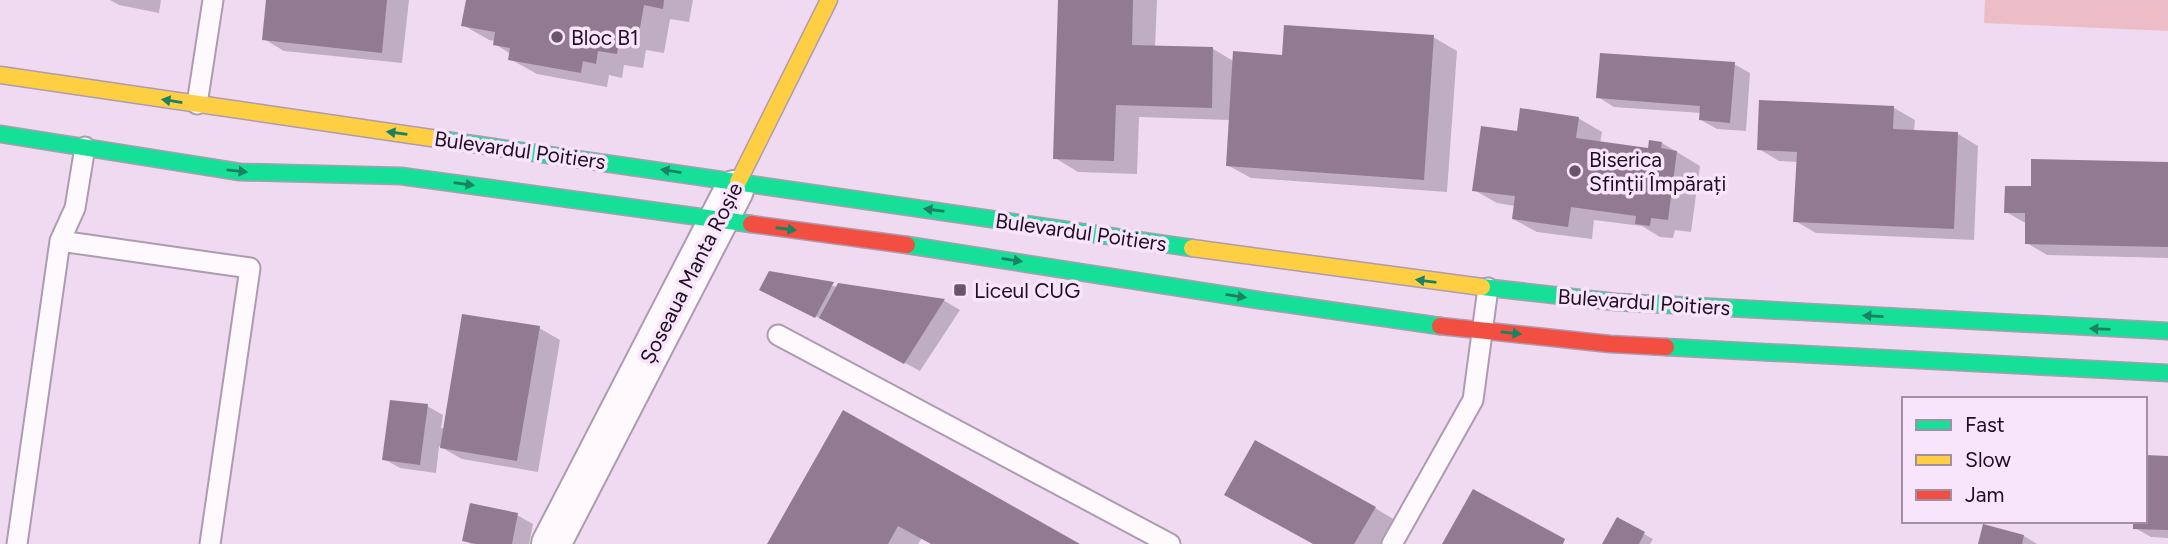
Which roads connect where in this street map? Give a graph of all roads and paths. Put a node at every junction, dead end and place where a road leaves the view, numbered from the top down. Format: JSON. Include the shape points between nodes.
{"nodes":[{"id":1,"x":213,"y":0,"type":"edge"},
{"id":2,"x":830,"y":0,"type":"edge"},
{"id":3,"x":0,"y":75,"type":"edge"},
{"id":4,"x":197,"y":104,"type":"junction"},
{"id":5,"x":0,"y":134,"type":"edge"},
{"id":6,"x":85,"y":147,"type":"junction"},
{"id":7,"x":738,"y":182,"type":"junction"},
{"id":8,"x":719,"y":220,"type":"junction"},
{"id":9,"x":60,"y":241,"type":"junction"},
{"id":10,"x":1488,"y":288,"type":"junction"},
{"id":11,"x":1483,"y":330,"type":"junction"},
{"id":12,"x":2168,"y":331,"type":"edge"},
{"id":13,"x":778,"y":335,"type":"dead end"},
{"id":14,"x":2168,"y":373,"type":"edge"},
{"id":15,"x":18,"y":544,"type":"edge"},
{"id":16,"x":210,"y":544,"type":"edge"},
{"id":17,"x":551,"y":544,"type":"edge"},
{"id":18,"x":1170,"y":544,"type":"edge"},
{"id":19,"x":1392,"y":544,"type":"edge"}],
"edges":[{"from":1,"to":4,"type":"lane"},
{"from":2,"to":7,"type":"main road","name":"Șoseaua Manta Roșie"},
{"from":4,"to":3,"type":"main road","name":"Bulevardul Poitiers","one_way":true},
{"from":7,"to":4,"type":"main road","name":"Bulevardul Poitiers","one_way":true},
{"from":5,"to":6,"type":"main road","name":"Bulevardul Poitiers"},
{"from":6,"to":8,"type":"main road","name":"Bulevardul Poitiers","one_way":true,"via":[[240,172],[401,176]]},
{"from":6,"to":9,"type":"lane","via":[[75,208]]},
{"from":7,"to":8,"type":"street","name":"Șoseaua Manta Roșie"},
{"from":10,"to":7,"type":"main road","name":"Bulevardul Poitiers","one_way":true},
{"from":8,"to":11,"type":"main road","name":"Bulevardul Poitiers","one_way":true},
{"from":8,"to":17,"type":"street","name":"Șoseaua Manta Roșie"},
{"from":9,"to":15,"type":"lane"},
{"from":9,"to":16,"type":"lane","via":[[250,268]]},
{"from":10,"to":11,"type":"lane"},
{"from":12,"to":10,"type":"main road","name":"Bulevardul Poitiers","one_way":true,"via":[[1616,302]]},
{"from":11,"to":14,"type":"main road","name":"Bulevardul Poitiers","one_way":true,"via":[[1610,344]]},
{"from":11,"to":19,"type":"lane","via":[[1473,400]]},
{"from":13,"to":18,"type":"lane"}]}
